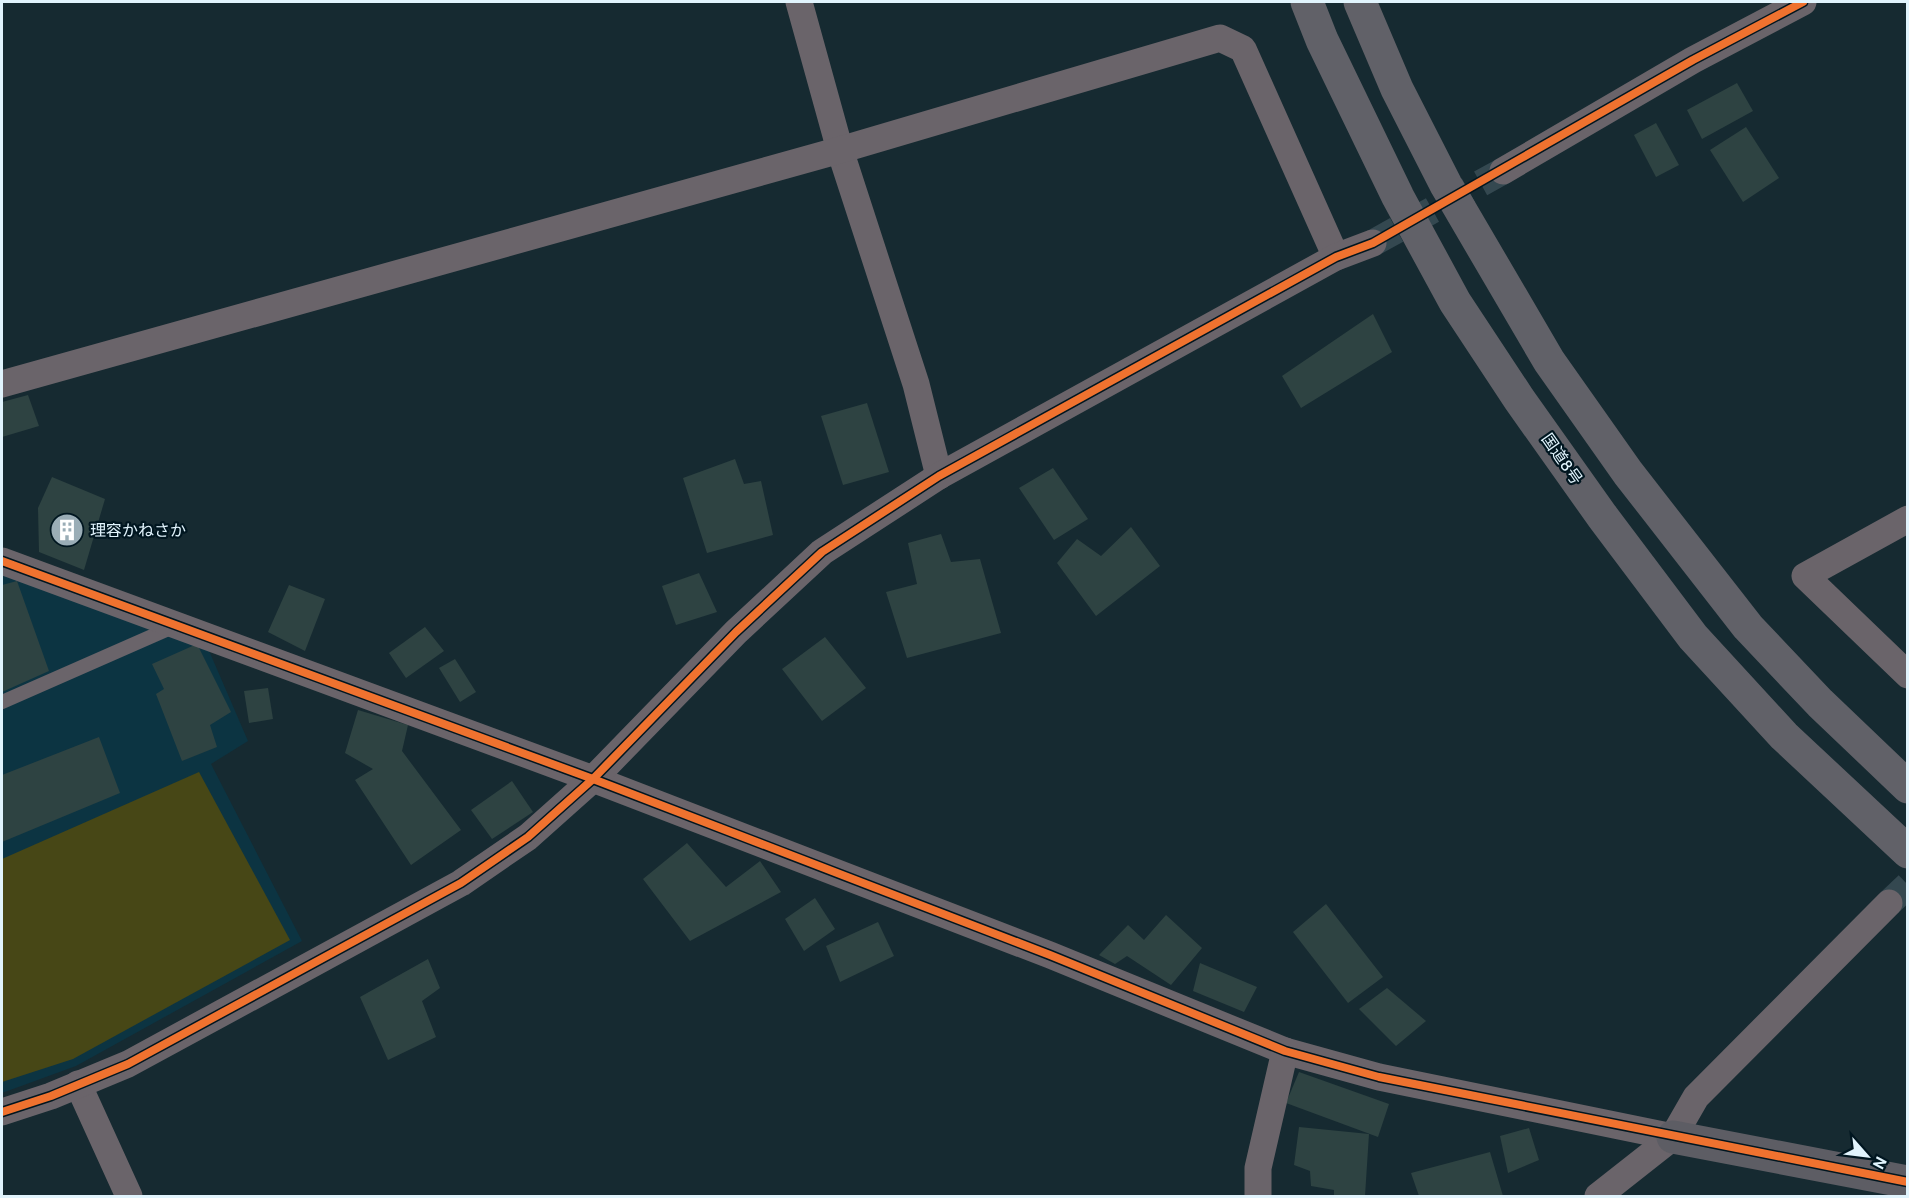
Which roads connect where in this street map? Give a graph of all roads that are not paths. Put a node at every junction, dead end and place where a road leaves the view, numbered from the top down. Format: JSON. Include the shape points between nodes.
{"nodes":[{"id":1,"x":799,"y":2,"type":"edge"},
{"id":2,"x":1307,"y":2,"type":"edge"},
{"id":3,"x":1360,"y":2,"type":"edge"},
{"id":4,"x":1803,"y":2,"type":"edge"},
{"id":5,"x":840,"y":150,"type":"junction"},
{"id":6,"x":1503,"y":171,"type":"tunnel mouth"},
{"id":7,"x":1373,"y":243,"type":"tunnel mouth"},
{"id":8,"x":1336,"y":257,"type":"junction"},
{"id":9,"x":2,"y":384,"type":"edge"},
{"id":10,"x":939,"y":476,"type":"junction"},
{"id":11,"x":1908,"y":519,"type":"edge"},
{"id":12,"x":2,"y":561,"type":"edge"},
{"id":13,"x":177,"y":625,"type":"junction"},
{"id":14,"x":1908,"y":675,"type":"edge"},
{"id":15,"x":2,"y":702,"type":"edge"},
{"id":16,"x":593,"y":778,"type":"junction"},
{"id":17,"x":1908,"y":787,"type":"edge"},
{"id":18,"x":1908,"y":852,"type":"edge"},
{"id":19,"x":1889,"y":903,"type":"tunnel mouth"},
{"id":20,"x":1285,"y":1051,"type":"junction"},
{"id":21,"x":78,"y":1084,"type":"junction"},
{"id":22,"x":2,"y":1112,"type":"edge"},
{"id":23,"x":1673,"y":1137,"type":"junction"},
{"id":24,"x":1908,"y":1182,"type":"edge"},
{"id":25,"x":129,"y":1197,"type":"edge"},
{"id":26,"x":1258,"y":1197,"type":"edge"},
{"id":27,"x":1598,"y":1197,"type":"edge"}],
"edges":[{"from":1,"to":5,"type":"street"},
{"from":2,"to":18,"type":"highway","name":"国道8号","via":[[1393,187],[1455,303],[1532,417],[1694,637],[1784,736]]},
{"from":3,"to":17,"type":"highway","via":[[1396,89],[1446,185],[1549,361],[1628,473],[1748,627]]},
{"from":4,"to":6,"type":"street","via":[[1693,60]]},
{"from":5,"to":8,"type":"street","via":[[1220,38],[1243,49]]},
{"from":5,"to":9,"type":"street"},
{"from":5,"to":10,"type":"street","via":[[916,384]]},
{"from":7,"to":8,"type":"street"},
{"from":8,"to":10,"type":"street"},
{"from":10,"to":16,"type":"street","via":[[822,552],[736,632]]},
{"from":11,"to":14,"type":"street","via":[[1805,576]]},
{"from":12,"to":13,"type":"street"},
{"from":13,"to":15,"type":"lane"},
{"from":13,"to":16,"type":"street"},
{"from":16,"to":20,"type":"street","via":[[1050,955]]},
{"from":16,"to":21,"type":"street","via":[[528,837],[461,883],[128,1064]]},
{"from":19,"to":23,"type":"street","via":[[1696,1097]]},
{"from":20,"to":23,"type":"street","via":[[1379,1077]]},
{"from":20,"to":26,"type":"street","via":[[1258,1168]]},
{"from":21,"to":22,"type":"street"},
{"from":21,"to":25,"type":"street"},
{"from":23,"to":24,"type":"street"},
{"from":23,"to":27,"type":"street"}]}
